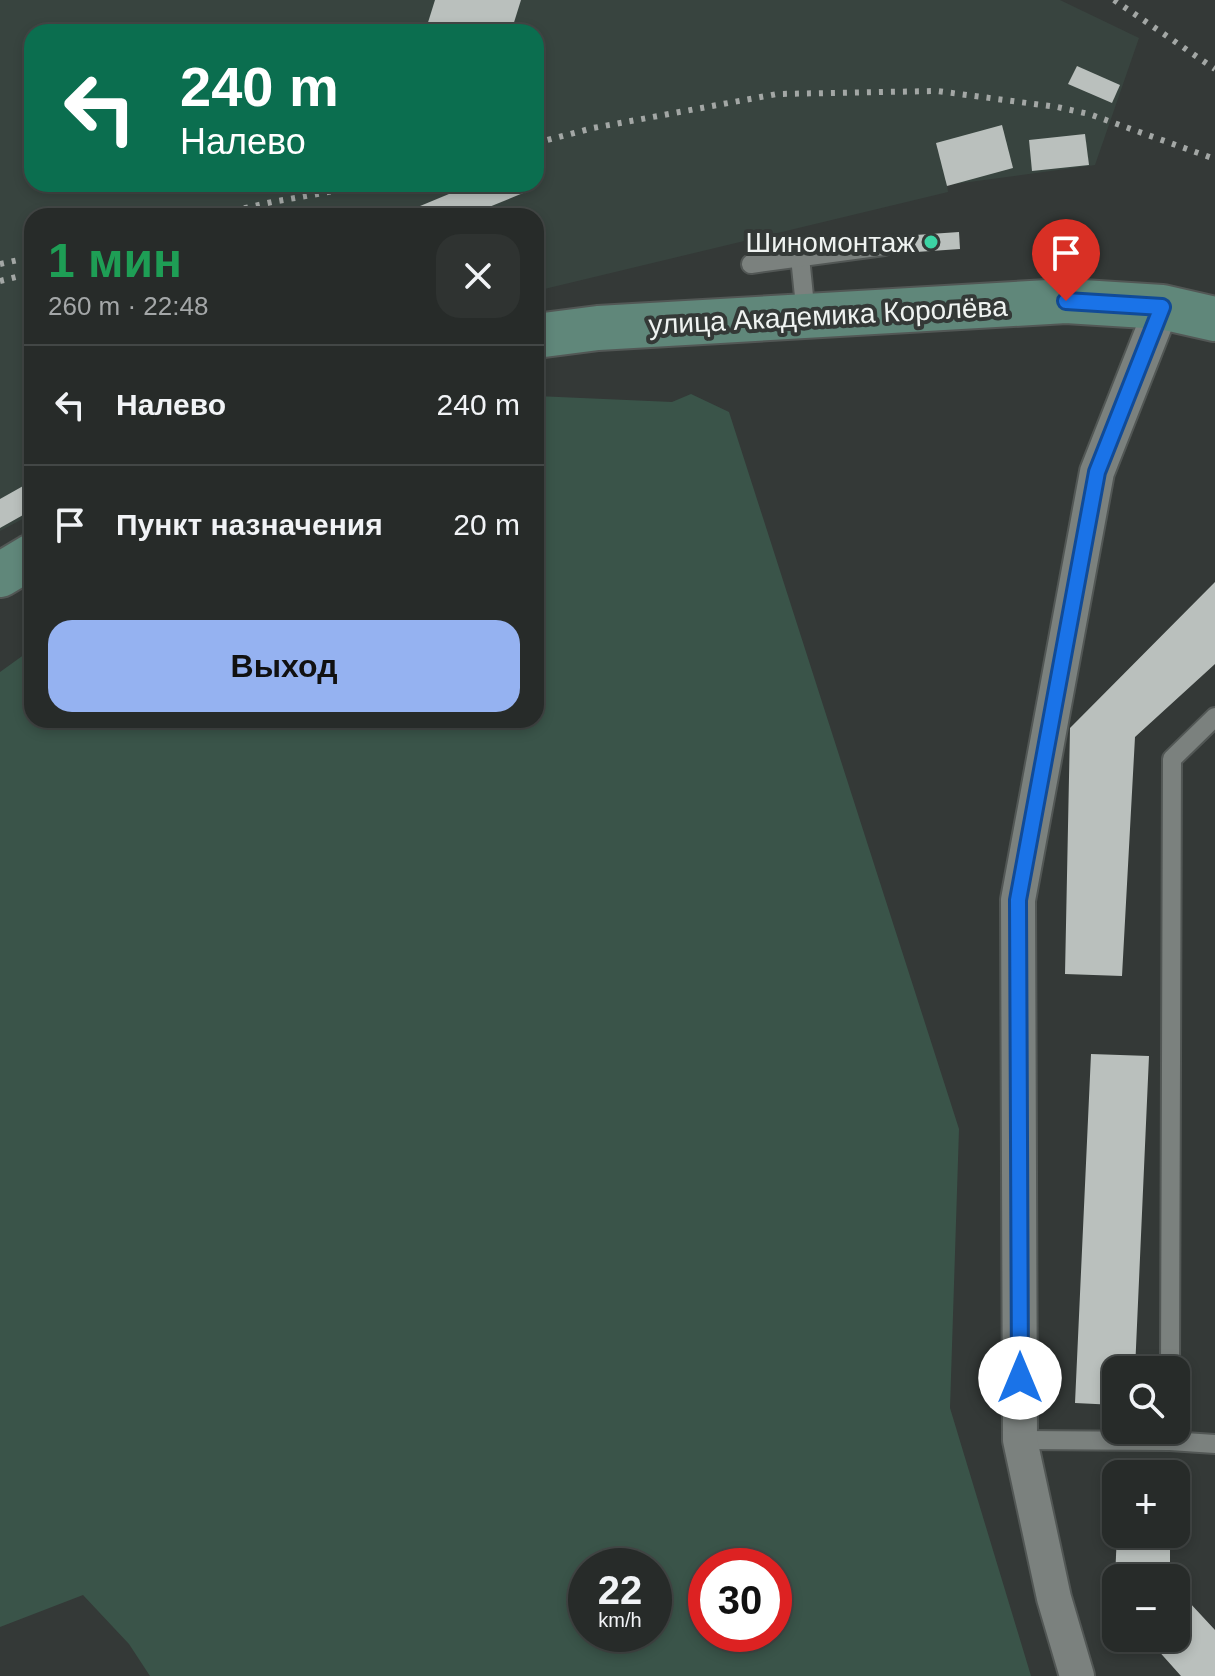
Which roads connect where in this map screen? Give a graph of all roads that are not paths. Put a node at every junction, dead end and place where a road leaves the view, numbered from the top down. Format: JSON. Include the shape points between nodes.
{"nodes":[{"id":1,"x":884,"y":246,"type":"dead end"},
{"id":2,"x":800,"y":257,"type":"junction"},
{"id":3,"x":751,"y":264,"type":"dead end"},
{"id":4,"x":1162,"y":307,"type":"junction"},
{"id":5,"x":806,"y":316,"type":"junction"},
{"id":6,"x":1215,"y":319,"type":"edge"},
{"id":7,"x":544,"y":335,"type":"edge"},
{"id":8,"x":24,"y":561,"type":"edge"},
{"id":9,"x":0,"y":575,"type":"edge"},
{"id":10,"x":1215,"y":717,"type":"edge"},
{"id":11,"x":1170,"y":1356,"type":"edge"},
{"id":12,"x":1102,"y":1438,"type":"edge"},
{"id":13,"x":1020,"y":1440,"type":"junction"},
{"id":14,"x":1190,"y":1440,"type":"edge"},
{"id":15,"x":1215,"y":1444,"type":"edge"},
{"id":16,"x":1077,"y":1676,"type":"edge"}],
"edges":[{"from":1,"to":2,"type":"lane"},
{"from":2,"to":3,"type":"lane"},
{"from":2,"to":5,"type":"lane"},
{"from":4,"to":5,"type":"main road","name":"улица Академика Королёва","via":[[1066,301]]},
{"from":4,"to":6,"type":"main road","name":"улица Академика Королёва"},
{"from":4,"to":13,"type":"street","via":[[1097,472],[1018,900]]},
{"from":5,"to":7,"type":"main road","name":"улица Академика Королёва"},
{"from":8,"to":9,"type":"main road"},
{"from":10,"to":11,"type":"lane","via":[[1172,759]]},
{"from":12,"to":13,"type":"lane"},
{"from":13,"to":16,"type":"street","via":[[1054,1598]]},
{"from":14,"to":15,"type":"lane"}]}
